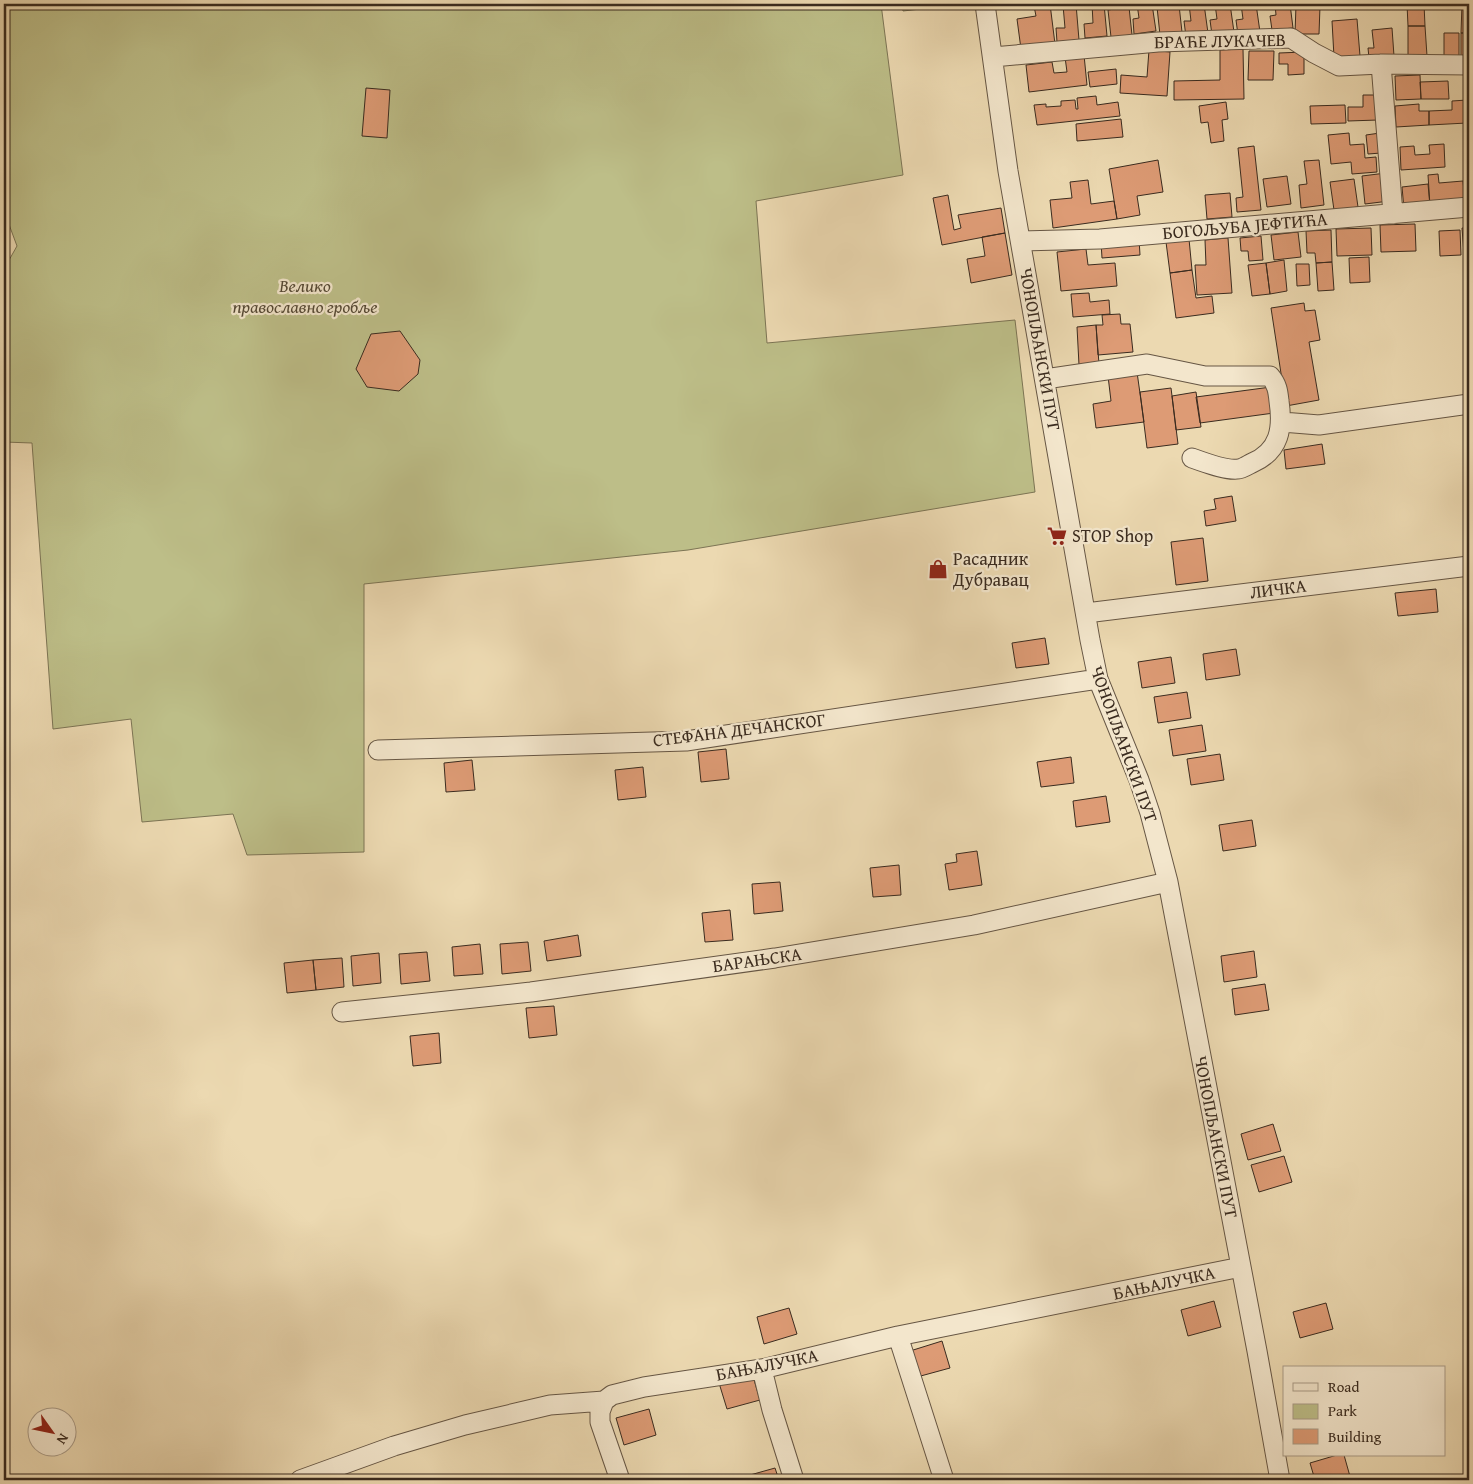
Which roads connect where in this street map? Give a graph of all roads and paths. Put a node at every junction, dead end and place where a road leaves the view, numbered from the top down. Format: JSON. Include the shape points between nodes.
{"nodes":[{"id":1,"x":985,"y":4,"type":"edge"},
{"id":2,"x":993,"y":57,"type":"junction"},
{"id":3,"x":1381,"y":64,"type":"junction"},
{"id":4,"x":1469,"y":65,"type":"edge"},
{"id":5,"x":1469,"y":207,"type":"edge"},
{"id":6,"x":1393,"y":214,"type":"junction"},
{"id":7,"x":1021,"y":241,"type":"junction"},
{"id":8,"x":1045,"y":379,"type":"junction"},
{"id":9,"x":1469,"y":404,"type":"edge"},
{"id":10,"x":1282,"y":422,"type":"junction"},
{"id":11,"x":1192,"y":458,"type":"dead end"},
{"id":12,"x":1469,"y":566,"type":"edge"},
{"id":13,"x":1086,"y":613,"type":"junction"},
{"id":14,"x":1098,"y":679,"type":"junction"},
{"id":15,"x":378,"y":750,"type":"dead end"},
{"id":16,"x":1168,"y":882,"type":"junction"},
{"id":17,"x":342,"y":1012,"type":"dead end"},
{"id":18,"x":1241,"y":1268,"type":"junction"},
{"id":19,"x":898,"y":1336,"type":"junction"},
{"id":20,"x":762,"y":1369,"type":"junction"},
{"id":21,"x":604,"y":1401,"type":"junction"},
{"id":22,"x":300,"y":1480,"type":"edge"},
{"id":23,"x":620,"y":1480,"type":"edge"},
{"id":24,"x":794,"y":1480,"type":"edge"},
{"id":25,"x":944,"y":1480,"type":"edge"},
{"id":26,"x":1280,"y":1480,"type":"edge"}],
"edges":[{"from":1,"to":2,"type":"street","name":"ЧОНОПЉАНСКИ ПУТ"},
{"from":2,"to":3,"type":"street","name":"БРАЋЕ ЛУКАЧЕВ","via":[[1158,42],[1291,38],[1339,66]]},
{"from":2,"to":7,"type":"street","name":"ЧОНОПЉАНСКИ ПУТ"},
{"from":3,"to":4,"type":"street","name":"БРАЋЕ ЛУКАЧЕВ"},
{"from":3,"to":6,"type":"street"},
{"from":5,"to":6,"type":"street","name":"БОГОЉУБА ЈЕФТИЋА"},
{"from":6,"to":7,"type":"street","name":"БОГОЉУБА ЈЕФТИЋА","via":[[1100,239]]},
{"from":7,"to":8,"type":"street","name":"ЧОНОПЉАНСКИ ПУТ"},
{"from":8,"to":10,"type":"street","via":[[1147,364],[1205,376],[1270,376],[1276,384]]},
{"from":8,"to":13,"type":"street","name":"ЧОНОПЉАНСКИ ПУТ"},
{"from":9,"to":10,"type":"street","via":[[1319,425]]},
{"from":10,"to":11,"type":"street","via":[[1273,447],[1255,462],[1237,470]]},
{"from":12,"to":13,"type":"street","name":"ЛИЧКА"},
{"from":13,"to":14,"type":"street","name":"ЧОНОПЉАНСКИ ПУТ"},
{"from":14,"to":15,"type":"street","name":"СТЕФАНА ДЕЧАНСКОГ","via":[[686,741]]},
{"from":14,"to":16,"type":"street","name":"ЧОНОПЉАНСКИ ПУТ","via":[[1139,780]]},
{"from":16,"to":17,"type":"street","name":"БАРАЊСКА","via":[[974,925],[774,958],[532,992]]},
{"from":16,"to":18,"type":"street","name":"ЧОНОПЉАНСКИ ПУТ"},
{"from":18,"to":19,"type":"street","name":"БАЊАЛУЧКА"},
{"from":18,"to":26,"type":"street","name":"ЧОНОПЉАНСКИ ПУТ"},
{"from":19,"to":20,"type":"street","name":"БАЊАЛУЧКА"},
{"from":19,"to":25,"type":"street"},
{"from":20,"to":21,"type":"street","name":"БАЊАЛУЧКА","via":[[644,1387],[612,1395]]},
{"from":20,"to":24,"type":"street"},
{"from":21,"to":22,"type":"street","name":"БАЊАЛУЧКА","via":[[550,1405],[465,1425],[394,1446]]},
{"from":21,"to":23,"type":"street","via":[[600,1422]]}]}
